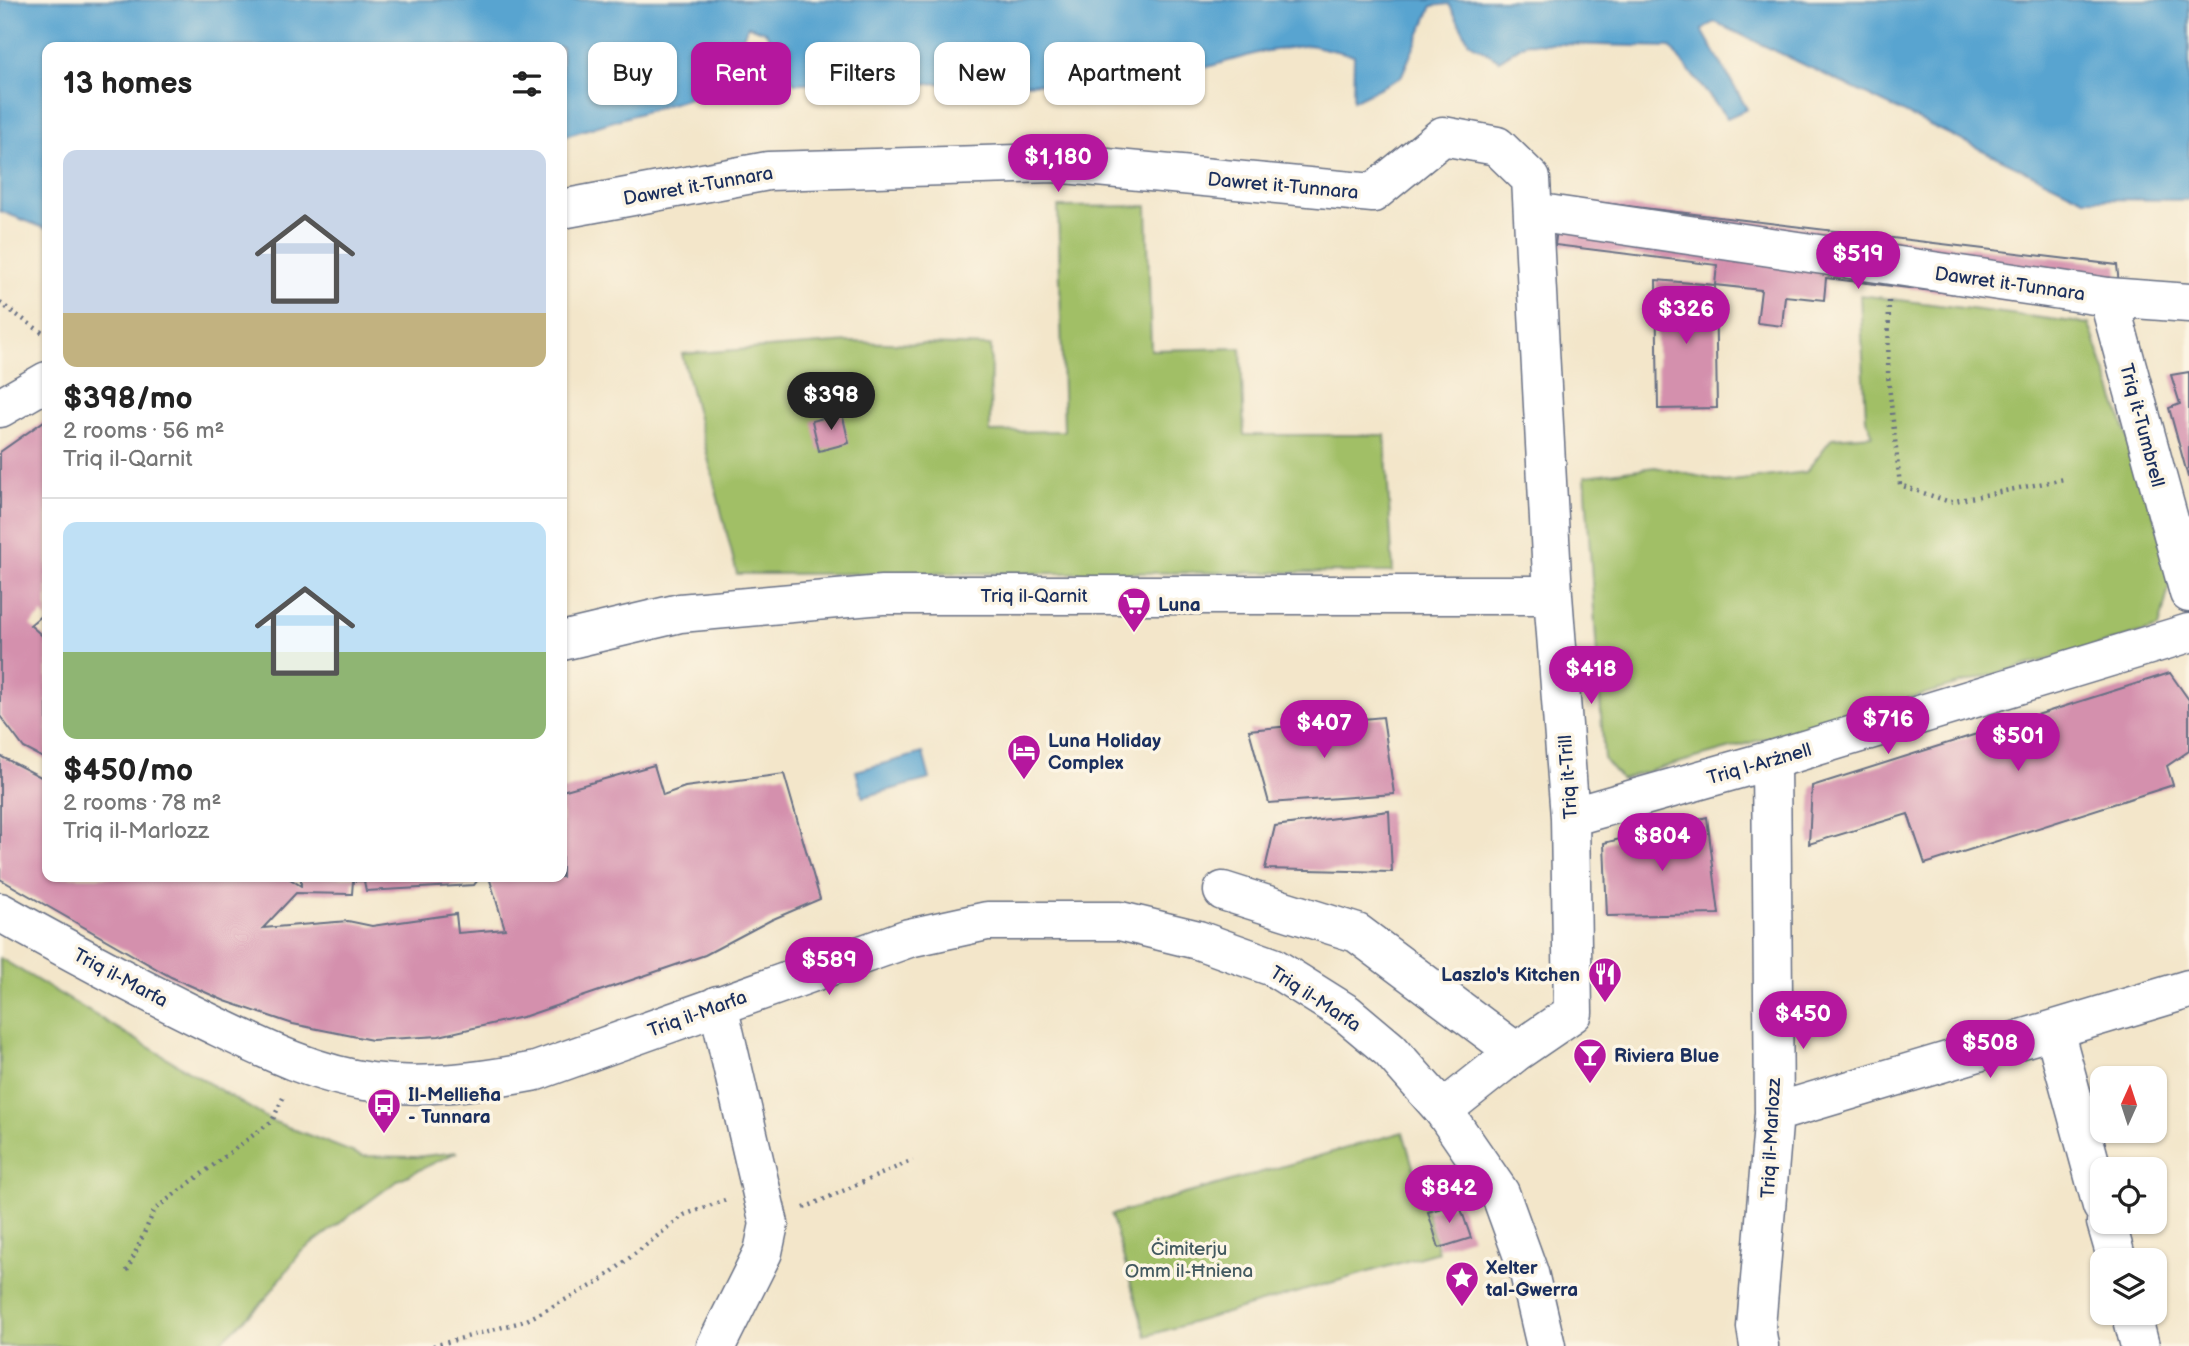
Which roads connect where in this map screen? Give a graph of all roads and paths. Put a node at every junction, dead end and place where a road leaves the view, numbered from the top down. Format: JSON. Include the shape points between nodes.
{"nodes":[{"id":1,"x":567,"y":208,"type":"edge"},
{"id":2,"x":1534,"y":212,"type":"junction"},
{"id":3,"x":1890,"y":266,"type":"junction"},
{"id":4,"x":2108,"y":297,"type":"junction"},
{"id":5,"x":0,"y":303,"type":"edge"},
{"id":6,"x":2189,"y":303,"type":"edge"},
{"id":7,"x":42,"y":332,"type":"edge"},
{"id":8,"x":42,"y":384,"type":"edge"},
{"id":9,"x":0,"y":408,"type":"edge"},
{"id":10,"x":2064,"y":479,"type":"dead end"},
{"id":11,"x":2189,"y":593,"type":"edge"},
{"id":12,"x":1553,"y":595,"type":"junction"},
{"id":13,"x":2189,"y":633,"type":"edge"},
{"id":14,"x":567,"y":641,"type":"edge"},
{"id":15,"x":1771,"y":760,"type":"junction"},
{"id":16,"x":1570,"y":817,"type":"junction"},
{"id":17,"x":1223,"y":891,"type":"dead end"},
{"id":18,"x":0,"y":912,"type":"edge"},
{"id":19,"x":2189,"y":989,"type":"edge"},
{"id":20,"x":718,"y":1005,"type":"junction"},
{"id":21,"x":2053,"y":1030,"type":"junction"},
{"id":22,"x":1516,"y":1052,"type":"junction"},
{"id":23,"x":301,"y":1062,"type":"junction"},
{"id":24,"x":1443,"y":1110,"type":"junction"},
{"id":25,"x":1774,"y":1113,"type":"junction"},
{"id":26,"x":913,"y":1160,"type":"dead end"},
{"id":27,"x":2090,"y":1163,"type":"edge"},
{"id":28,"x":769,"y":1224,"type":"junction"},
{"id":29,"x":127,"y":1271,"type":"dead end"},
{"id":30,"x":2134,"y":1325,"type":"edge"},
{"id":31,"x":433,"y":1346,"type":"edge"},
{"id":32,"x":716,"y":1346,"type":"edge"},
{"id":33,"x":1546,"y":1346,"type":"edge"},
{"id":34,"x":1759,"y":1346,"type":"edge"},
{"id":35,"x":2140,"y":1346,"type":"edge"}],
"edges":[{"from":1,"to":2,"type":"street","name":"Dawret it-Tunnara","via":[[768,171],[1055,163],[1373,193],[1443,136],[1497,146],[1531,179]]},
{"from":2,"to":3,"type":"street","name":"Dawret it-Tunnara"},
{"from":2,"to":12,"type":"street","name":"Triq it-Trill"},
{"from":3,"to":4,"type":"street","name":"Dawret it-Tunnara"},
{"from":3,"to":10,"type":"path","via":[[1888,376],[1900,485],[1950,502]]},
{"from":4,"to":6,"type":"street","name":"Dawret it-Tunnara"},
{"from":4,"to":11,"type":"street","name":"Triq it-Tumbrell"},
{"from":5,"to":7,"type":"path"},
{"from":8,"to":9,"type":"street"},
{"from":12,"to":14,"type":"street","name":"Triq il-Qarnit","via":[[882,595],[680,613]]},
{"from":12,"to":16,"type":"street","name":"Triq it-Trill"},
{"from":13,"to":15,"type":"street","name":"Triq l-Arżnell"},
{"from":15,"to":16,"type":"street","name":"Triq l-Arżnell"},
{"from":15,"to":25,"type":"street","name":"Triq il-Marlozz"},
{"from":16,"to":22,"type":"street","name":"Triq it-Trill","via":[[1573,1013]]},
{"from":17,"to":22,"type":"street","via":[[1357,933]]},
{"from":18,"to":23,"type":"street","name":"Triq il-Marfa","via":[[158,998]]},
{"from":19,"to":21,"type":"street"},
{"from":20,"to":23,"type":"street","name":"Triq il-Marfa","via":[[536,1071],[478,1082],[372,1082]]},
{"from":20,"to":24,"type":"street","name":"Triq il-Marfa","via":[[909,938],[948,929],[987,921],[1120,921],[1198,940],[1273,967],[1346,1013],[1390,1049]]},
{"from":20,"to":28,"type":"street"},
{"from":21,"to":25,"type":"street"},
{"from":21,"to":27,"type":"street"},
{"from":22,"to":24,"type":"street","name":"Triq it-Trill"},
{"from":23,"to":29,"type":"path","via":[[272,1121],[155,1209]]},
{"from":24,"to":33,"type":"street","name":"Triq il-Marfa","via":[[1500,1193],[1529,1273]]},
{"from":25,"to":34,"type":"street","name":"Triq il-Marlozz","via":[[1756,1327]]},
{"from":26,"to":28,"type":"path"},
{"from":28,"to":31,"type":"path","via":[[726,1199],[684,1215],[599,1282],[524,1321]]},
{"from":28,"to":32,"type":"street","via":[[763,1252]]},
{"from":30,"to":35,"type":"street"}]}
